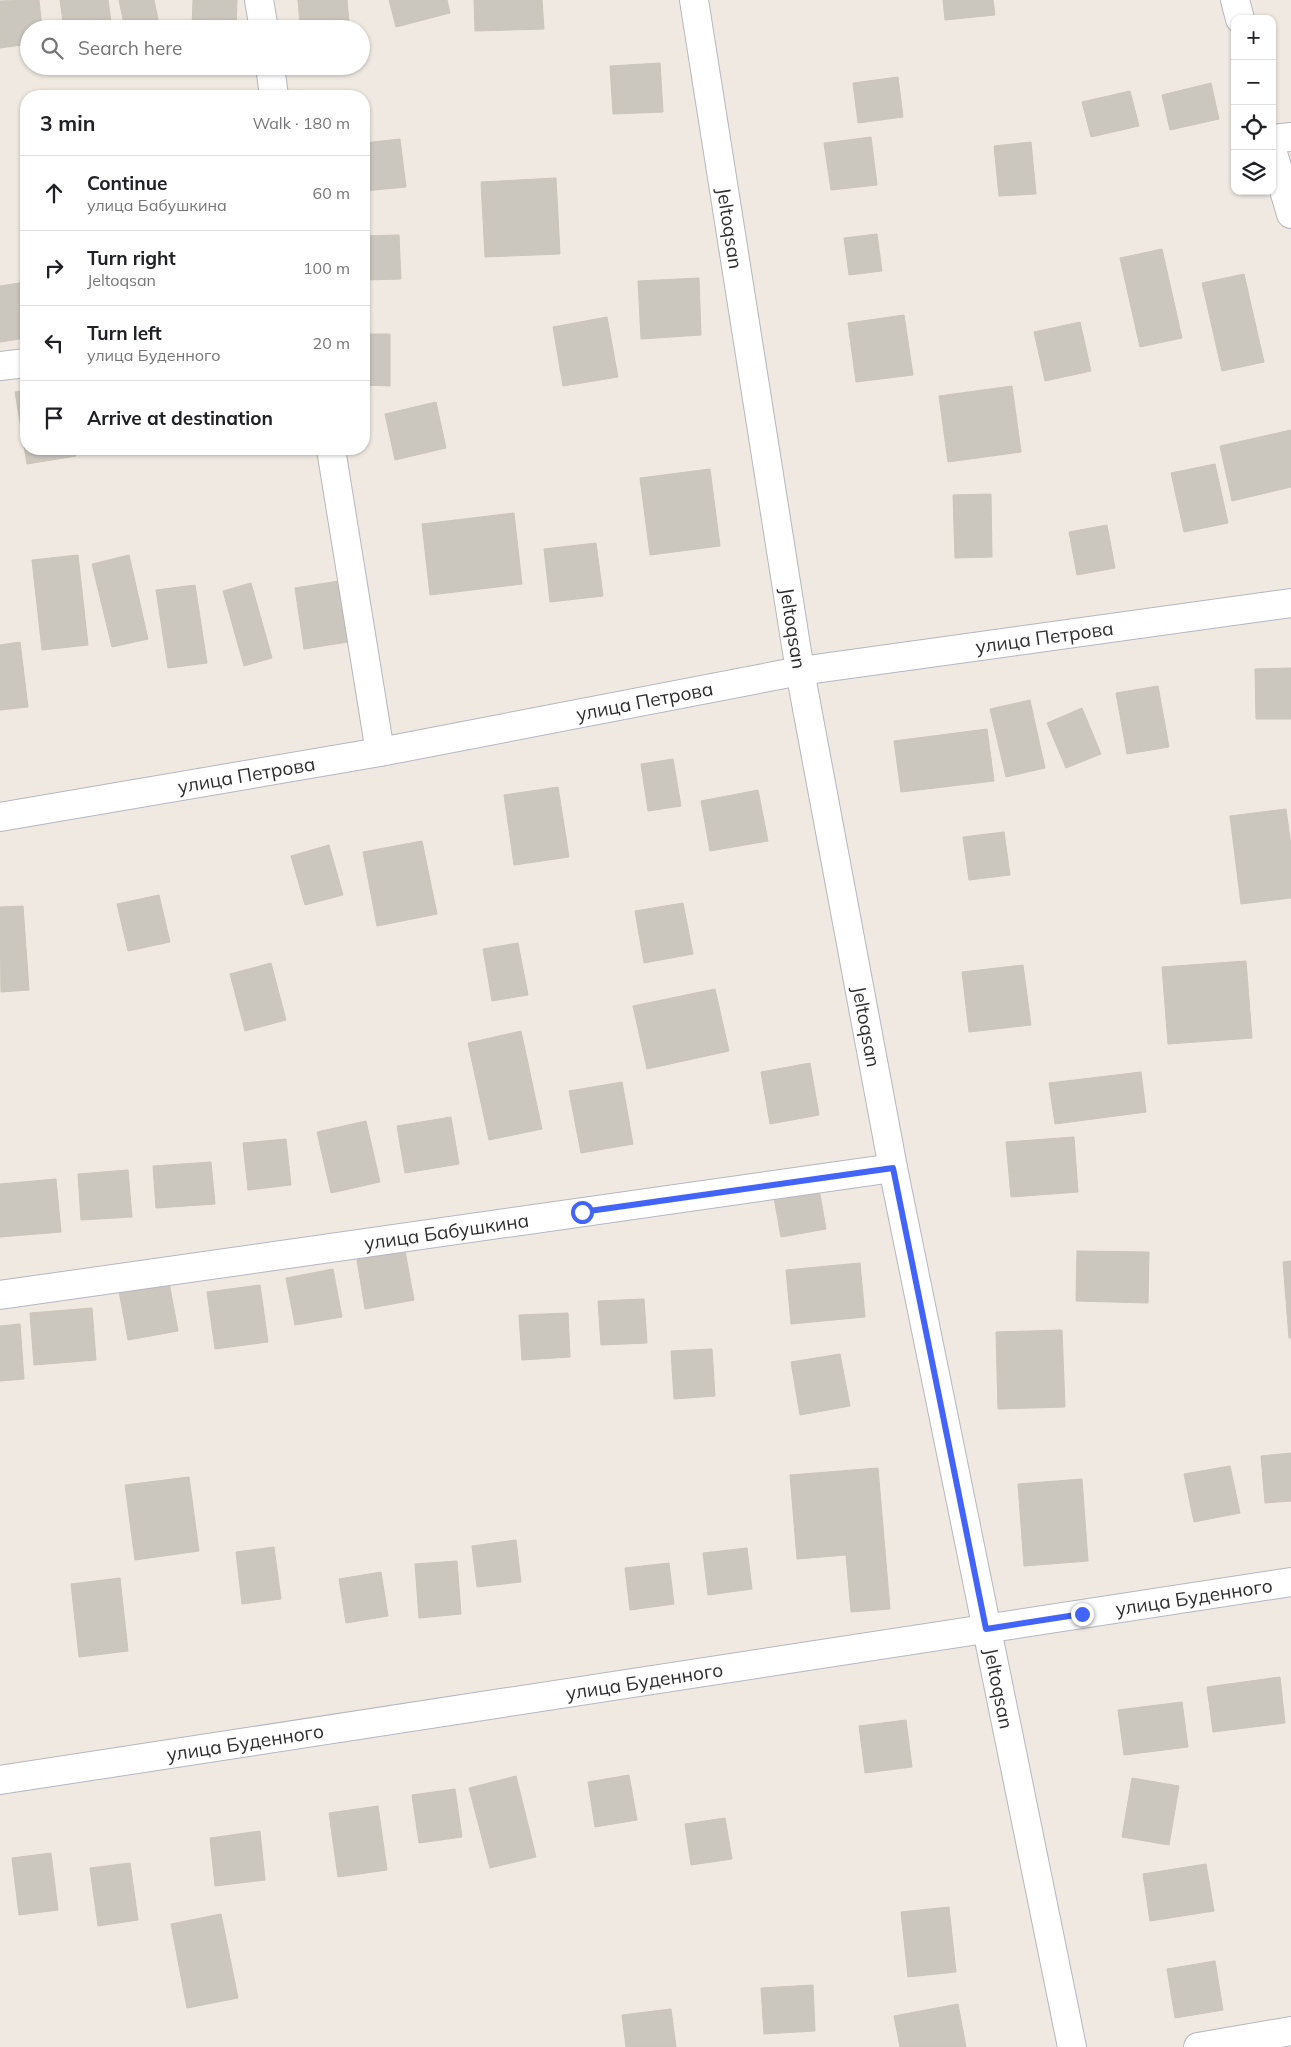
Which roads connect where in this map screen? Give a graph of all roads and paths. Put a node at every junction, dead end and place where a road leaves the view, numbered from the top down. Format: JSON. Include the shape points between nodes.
{"nodes":[{"id":1,"x":259,"y":0,"type":"edge"},
{"id":2,"x":694,"y":0,"type":"edge"},
{"id":3,"x":1235,"y":0,"type":"edge"},
{"id":4,"x":1239,"y":15,"type":"edge"},
{"id":5,"x":262,"y":20,"type":"edge"},
{"id":6,"x":271,"y":75,"type":"edge"},
{"id":7,"x":273,"y":90,"type":"edge"},
{"id":8,"x":1291,"y":137,"type":"edge"},
{"id":9,"x":1276,"y":139,"type":"edge"},
{"id":10,"x":1276,"y":163,"type":"edge"},
{"id":11,"x":1291,"y":214,"type":"edge"},
{"id":12,"x":20,"y":364,"type":"edge"},
{"id":13,"x":0,"y":366,"type":"edge"},
{"id":14,"x":332,"y":455,"type":"edge"},
{"id":15,"x":1291,"y":603,"type":"edge"},
{"id":16,"x":800,"y":671,"type":"junction"},
{"id":17,"x":380,"y":752,"type":"junction"},
{"id":18,"x":0,"y":817,"type":"edge"},
{"id":19,"x":893,"y":1168,"type":"junction"},
{"id":20,"x":0,"y":1295,"type":"edge"},
{"id":21,"x":1291,"y":1582,"type":"edge"},
{"id":22,"x":986,"y":1629,"type":"junction"},
{"id":23,"x":0,"y":1780,"type":"edge"},
{"id":24,"x":1291,"y":2031,"type":"edge"},
{"id":25,"x":1072,"y":2047,"type":"edge"},
{"id":26,"x":1198,"y":2047,"type":"edge"}],
"edges":[{"from":1,"to":5,"type":"street"},
{"from":2,"to":16,"type":"street","name":"Jeltoqsan"},
{"from":3,"to":4,"type":"street"},
{"from":6,"to":7,"type":"street"},
{"from":8,"to":9,"type":"street"},
{"from":10,"to":11,"type":"street"},
{"from":12,"to":13,"type":"street"},
{"from":14,"to":17,"type":"street"},
{"from":15,"to":16,"type":"street","name":"улица Петрова"},
{"from":16,"to":17,"type":"street","name":"улица Петрова"},
{"from":16,"to":19,"type":"street","name":"Jeltoqsan"},
{"from":17,"to":18,"type":"street","name":"улица Петрова"},
{"from":19,"to":20,"type":"street","name":"улица Бабушкина"},
{"from":19,"to":22,"type":"street","name":"Jeltoqsan"},
{"from":21,"to":22,"type":"street","name":"улица Буденного"},
{"from":22,"to":23,"type":"street","name":"улица Буденного"},
{"from":22,"to":25,"type":"street","name":"Jeltoqsan"},
{"from":24,"to":26,"type":"street"}]}
